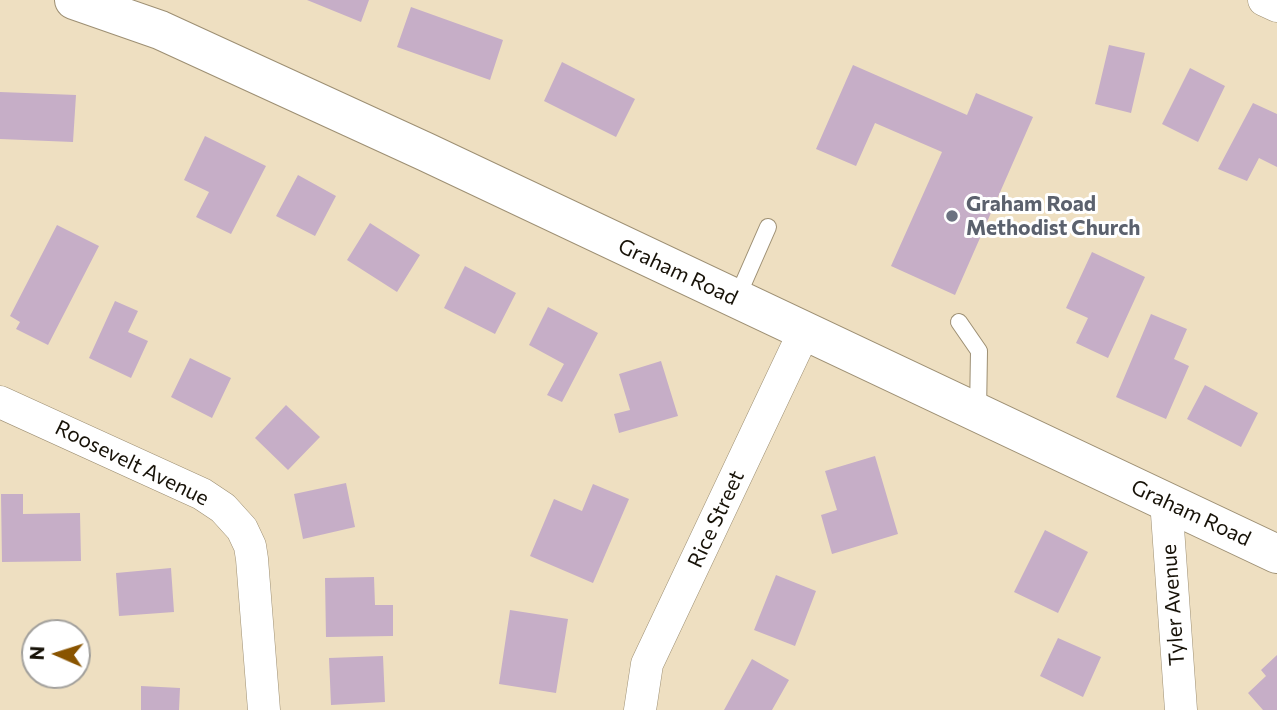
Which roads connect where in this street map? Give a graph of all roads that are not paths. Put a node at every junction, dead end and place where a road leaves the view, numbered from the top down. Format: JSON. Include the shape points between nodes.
{"nodes":[{"id":1,"x":74,"y":0,"type":"edge"},
{"id":2,"x":1264,"y":0,"type":"edge"},
{"id":3,"x":1277,"y":6,"type":"edge"},
{"id":4,"x":768,"y":227,"type":"dead end"},
{"id":5,"x":736,"y":300,"type":"junction"},
{"id":6,"x":959,"y":322,"type":"dead end"},
{"id":7,"x":804,"y":332,"type":"junction"},
{"id":8,"x":0,"y":402,"type":"edge"},
{"id":9,"x":978,"y":414,"type":"junction"},
{"id":10,"x":1166,"y":500,"type":"junction"},
{"id":11,"x":1277,"y":554,"type":"edge"},
{"id":12,"x":264,"y":710,"type":"edge"},
{"id":13,"x":640,"y":710,"type":"edge"},
{"id":14,"x":1181,"y":710,"type":"edge"}],
"edges":[{"from":1,"to":5,"type":"street","name":"Graham Road","via":[[160,30]]},
{"from":2,"to":3,"type":"street"},
{"from":4,"to":5,"type":"lane"},
{"from":5,"to":7,"type":"street","name":"Graham Road"},
{"from":6,"to":9,"type":"lane","via":[[979,351]]},
{"from":7,"to":9,"type":"street","name":"Graham Road"},
{"from":7,"to":13,"type":"street","name":"Rice Street","via":[[648,664]]},
{"from":8,"to":12,"type":"street","name":"Roosevelt Avenue","via":[[201,494],[223,508],[242,529],[252,559]]},
{"from":9,"to":10,"type":"street","name":"Graham Road"},
{"from":10,"to":11,"type":"street","name":"Graham Road"},
{"from":10,"to":14,"type":"street","name":"Tyler Avenue"}]}
